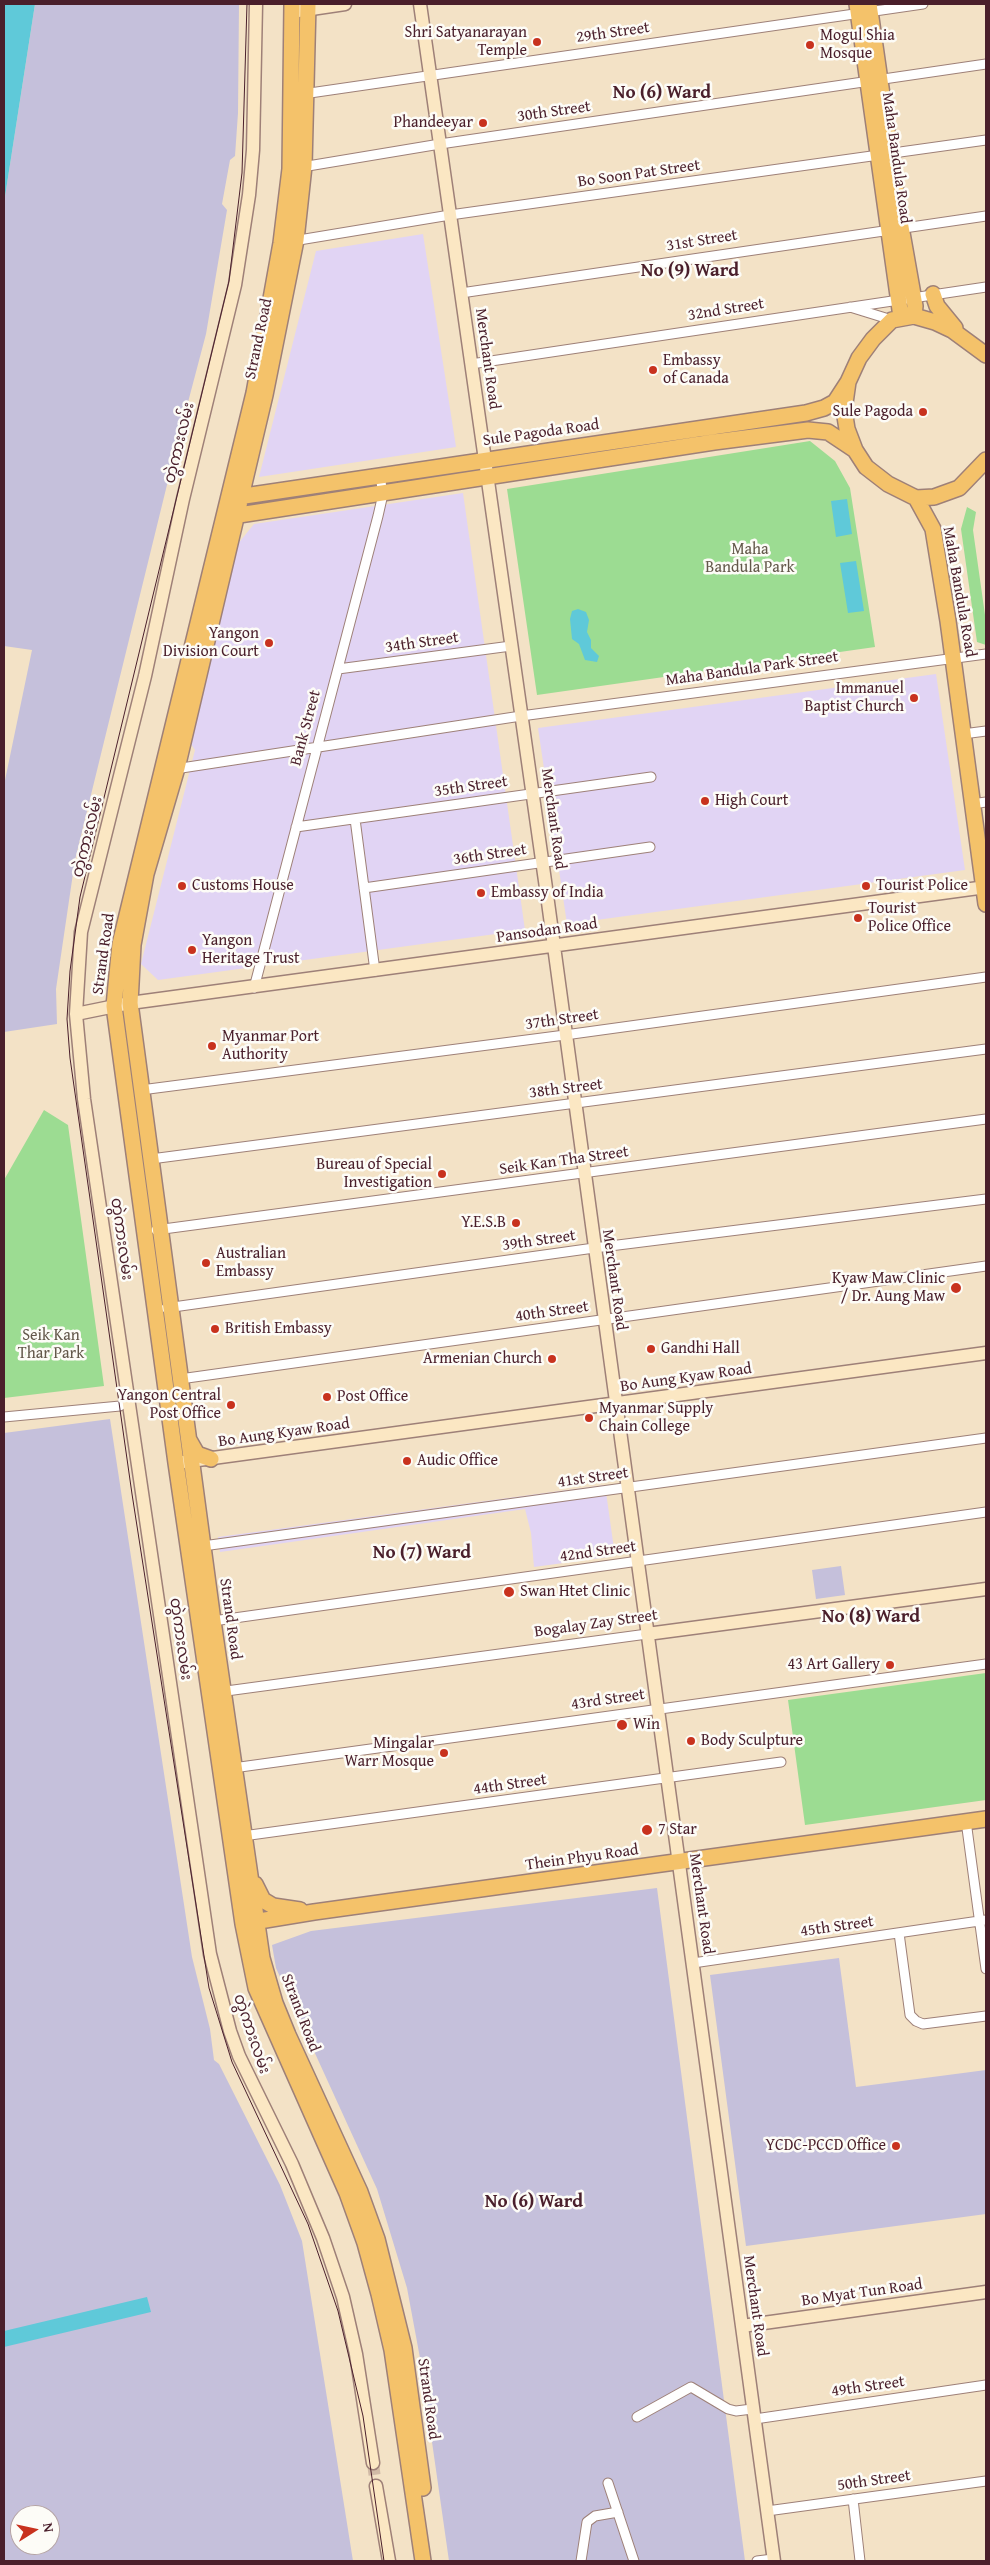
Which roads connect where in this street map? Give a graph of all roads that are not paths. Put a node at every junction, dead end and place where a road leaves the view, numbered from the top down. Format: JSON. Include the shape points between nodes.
{"nodes":[{"id":1,"x":256,"y":4,"type":"edge"},
{"id":2,"x":345,"y":4,"type":"edge"},
{"id":3,"x":420,"y":4,"type":"edge"},
{"id":4,"x":923,"y":4,"type":"edge"},
{"id":5,"x":308,"y":7,"type":"edge"},
{"id":6,"x":291,"y":8,"type":"edge"},
{"id":7,"x":863,"y":8,"type":"edge"},
{"id":8,"x":986,"y":64,"type":"edge"},
{"id":9,"x":430,"y":74,"type":"junction"},
{"id":10,"x":874,"y":79,"type":"junction"},
{"id":11,"x":306,"y":94,"type":"junction"},
{"id":12,"x":290,"y":96,"type":"junction"},
{"id":13,"x":986,"y":140,"type":"edge"},
{"id":14,"x":440,"y":144,"type":"junction"},
{"id":15,"x":884,"y":154,"type":"junction"},
{"id":16,"x":297,"y":168,"type":"junction"},
{"id":17,"x":450,"y":215,"type":"junction"},
{"id":18,"x":986,"y":216,"type":"edge"},
{"id":19,"x":895,"y":228,"type":"junction"},
{"id":20,"x":288,"y":242,"type":"junction"},
{"id":21,"x":986,"y":287,"type":"edge"},
{"id":22,"x":461,"y":293,"type":"junction"},
{"id":23,"x":933,"y":294,"type":"junction"},
{"id":24,"x":906,"y":298,"type":"junction"},
{"id":25,"x":847,"y":306,"type":"junction"},
{"id":26,"x":903,"y":318,"type":"junction"},
{"id":27,"x":969,"y":341,"type":"junction"},
{"id":28,"x":986,"y":355,"type":"edge"},
{"id":29,"x":471,"y":364,"type":"junction"},
{"id":30,"x":848,"y":382,"type":"junction"},
{"id":31,"x":855,"y":450,"type":"junction"},
{"id":32,"x":485,"y":459,"type":"junction"},
{"id":33,"x":986,"y":460,"type":"edge"},
{"id":34,"x":380,"y":476,"type":"junction"},
{"id":35,"x":487,"y":477,"type":"junction"},
{"id":36,"x":383,"y":494,"type":"junction"},
{"id":37,"x":234,"y":498,"type":"junction"},
{"id":38,"x":916,"y":498,"type":"junction"},
{"id":39,"x":229,"y":517,"type":"junction"},
{"id":40,"x":511,"y":646,"type":"junction"},
{"id":41,"x":986,"y":654,"type":"edge"},
{"id":42,"x":953,"y":657,"type":"junction"},
{"id":43,"x":338,"y":669,"type":"junction"},
{"id":44,"x":521,"y":716,"type":"junction"},
{"id":45,"x":986,"y":731,"type":"edge"},
{"id":46,"x":967,"y":733,"type":"junction"},
{"id":47,"x":316,"y":749,"type":"junction"},
{"id":48,"x":169,"y":769,"type":"junction"},
{"id":49,"x":651,"y":777,"type":"dead end"},
{"id":50,"x":532,"y":794,"type":"junction"},
{"id":51,"x":979,"y":803,"type":"edge"},
{"id":52,"x":355,"y":818,"type":"junction"},
{"id":53,"x":296,"y":827,"type":"junction"},
{"id":54,"x":650,"y":847,"type":"dead end"},
{"id":55,"x":542,"y":862,"type":"junction"},
{"id":56,"x":141,"y":873,"type":"junction"},
{"id":57,"x":985,"y":887,"type":"edge"},
{"id":58,"x":364,"y":888,"type":"junction"},
{"id":59,"x":986,"y":904,"type":"edge"},
{"id":60,"x":554,"y":946,"type":"junction"},
{"id":61,"x":376,"y":971,"type":"junction"},
{"id":62,"x":986,"y":977,"type":"edge"},
{"id":63,"x":254,"y":988,"type":"junction"},
{"id":64,"x":130,"y":1003,"type":"junction"},
{"id":65,"x":114,"y":1006,"type":"junction"},
{"id":66,"x":76,"y":1014,"type":"junction"},
{"id":67,"x":565,"y":1035,"type":"junction"},
{"id":68,"x":986,"y":1049,"type":"edge"},
{"id":69,"x":141,"y":1090,"type":"junction"},
{"id":70,"x":574,"y":1103,"type":"junction"},
{"id":71,"x":986,"y":1119,"type":"edge"},
{"id":72,"x":151,"y":1158,"type":"junction"},
{"id":73,"x":584,"y":1174,"type":"junction"},
{"id":74,"x":986,"y":1199,"type":"edge"},
{"id":75,"x":160,"y":1230,"type":"junction"},
{"id":76,"x":145,"y":1232,"type":"junction"},
{"id":77,"x":594,"y":1248,"type":"junction"},
{"id":78,"x":986,"y":1266,"type":"edge"},
{"id":79,"x":171,"y":1307,"type":"junction"},
{"id":80,"x":155,"y":1309,"type":"junction"},
{"id":81,"x":603,"y":1320,"type":"junction"},
{"id":82,"x":986,"y":1353,"type":"edge"},
{"id":83,"x":180,"y":1379,"type":"junction"},
{"id":84,"x":128,"y":1400,"type":"junction"},
{"id":85,"x":614,"y":1404,"type":"junction"},
{"id":86,"x":4,"y":1417,"type":"edge"},
{"id":87,"x":188,"y":1437,"type":"junction"},
{"id":88,"x":986,"y":1438,"type":"edge"},
{"id":89,"x":211,"y":1459,"type":"junction"},
{"id":90,"x":191,"y":1461,"type":"junction"},
{"id":91,"x":176,"y":1463,"type":"junction"},
{"id":92,"x":194,"y":1484,"type":"junction"},
{"id":93,"x":627,"y":1488,"type":"junction"},
{"id":94,"x":986,"y":1512,"type":"edge"},
{"id":95,"x":203,"y":1546,"type":"junction"},
{"id":96,"x":637,"y":1562,"type":"junction"},
{"id":97,"x":986,"y":1589,"type":"edge"},
{"id":98,"x":213,"y":1620,"type":"junction"},
{"id":99,"x":647,"y":1634,"type":"junction"},
{"id":100,"x":986,"y":1664,"type":"edge"},
{"id":101,"x":216,"y":1692,"type":"junction"},
{"id":102,"x":658,"y":1708,"type":"junction"},
{"id":103,"x":781,"y":1762,"type":"dead end"},
{"id":104,"x":234,"y":1768,"type":"junction"},
{"id":105,"x":668,"y":1778,"type":"junction"},
{"id":106,"x":986,"y":1819,"type":"edge"},
{"id":107,"x":966,"y":1821,"type":"junction"},
{"id":108,"x":243,"y":1836,"type":"junction"},
{"id":109,"x":245,"y":1852,"type":"junction"},
{"id":110,"x":679,"y":1862,"type":"junction"},
{"id":111,"x":314,"y":1912,"type":"junction"},
{"id":112,"x":983,"y":1921,"type":"edge"},
{"id":113,"x":250,"y":1923,"type":"junction"},
{"id":114,"x":899,"y":1933,"type":"junction"},
{"id":115,"x":262,"y":1958,"type":"junction"},
{"id":116,"x":693,"y":1963,"type":"junction"},
{"id":117,"x":986,"y":1969,"type":"edge"},
{"id":118,"x":986,"y":2016,"type":"edge"},
{"id":119,"x":353,"y":2193,"type":"junction"},
{"id":120,"x":986,"y":2292,"type":"edge"},
{"id":121,"x":742,"y":2326,"type":"junction"},
{"id":122,"x":986,"y":2386,"type":"edge"},
{"id":123,"x":754,"y":2414,"type":"junction"},
{"id":124,"x":637,"y":2418,"type":"dead end"},
{"id":125,"x":373,"y":2463,"type":"tunnel mouth"},
{"id":126,"x":415,"y":2471,"type":"junction"},
{"id":127,"x":986,"y":2481,"type":"edge"},
{"id":128,"x":608,"y":2482,"type":"dead end"},
{"id":129,"x":376,"y":2486,"type":"tunnel mouth"},
{"id":130,"x":853,"y":2499,"type":"junction"},
{"id":131,"x":618,"y":2512,"type":"junction"},
{"id":132,"x":767,"y":2512,"type":"junction"},
{"id":133,"x":773,"y":2560,"type":"edge"},
{"id":134,"x":389,"y":2561,"type":"edge"},
{"id":135,"x":423,"y":2561,"type":"edge"},
{"id":136,"x":433,"y":2561,"type":"edge"},
{"id":137,"x":581,"y":2561,"type":"edge"},
{"id":138,"x":634,"y":2561,"type":"edge"},
{"id":139,"x":757,"y":2561,"type":"edge"},
{"id":140,"x":860,"y":2561,"type":"edge"}],
"edges":[{"from":1,"to":66,"type":"main road","name":"တွဲကားလမ်း","via":[[253,150],[236,285],[145,676],[81,932]]},
{"from":2,"to":5,"type":"main road"},
{"from":3,"to":9,"type":"main road","name":"Merchant Road"},
{"from":4,"to":7,"type":"street","name":"29th Street"},
{"from":5,"to":6,"type":"main road"},
{"from":5,"to":11,"type":"main road","name":"Strand Road"},
{"from":6,"to":12,"type":"main road","name":"Strand Road"},
{"from":7,"to":9,"type":"street","name":"29th Street"},
{"from":7,"to":10,"type":"main road","name":"Maha Bandula Road"},
{"from":8,"to":10,"type":"street","name":"30th Street"},
{"from":9,"to":11,"type":"street","name":"29th Street"},
{"from":9,"to":14,"type":"main road","name":"Merchant Road"},
{"from":10,"to":14,"type":"street","name":"30th Street"},
{"from":10,"to":15,"type":"main road","name":"Maha Bandula Road"},
{"from":11,"to":12,"type":"street"},
{"from":11,"to":16,"type":"main road","name":"Strand Road"},
{"from":12,"to":16,"type":"main road","name":"Strand Road"},
{"from":13,"to":15,"type":"street","name":"Bo Soon Pat Street"},
{"from":14,"to":16,"type":"street","name":"30th Street"},
{"from":14,"to":17,"type":"main road","name":"Merchant Road"},
{"from":15,"to":17,"type":"street","name":"Bo Soon Pat Street"},
{"from":15,"to":19,"type":"main road","name":"Maha Bandula Road"},
{"from":16,"to":20,"type":"main road","name":"Strand Road"},
{"from":17,"to":20,"type":"street","name":"Bo Soon Pat Street"},
{"from":17,"to":22,"type":"main road","name":"Merchant Road"},
{"from":18,"to":19,"type":"street","name":"31st Street"},
{"from":19,"to":22,"type":"street","name":"31st Street"},
{"from":19,"to":24,"type":"main road","name":"Maha Bandula Road"},
{"from":20,"to":37,"type":"main road","name":"Strand Road","via":[[275,317]]},
{"from":21,"to":23,"type":"street","name":"32nd Street"},
{"from":22,"to":29,"type":"main road","name":"Merchant Road"},
{"from":23,"to":24,"type":"street","name":"32nd Street"},
{"from":23,"to":27,"type":"main road","via":[[941,311]]},
{"from":24,"to":25,"type":"street","name":"32nd Street"},
{"from":24,"to":26,"type":"main road","name":"Maha Bandula Road"},
{"from":25,"to":26,"type":"street"},
{"from":25,"to":29,"type":"street","name":"32nd Street"},
{"from":26,"to":27,"type":"main road","via":[[944,326]]},
{"from":26,"to":30,"type":"main road","via":[[873,339],[859,358]]},
{"from":27,"to":28,"type":"main road"},
{"from":29,"to":32,"type":"main road","name":"Merchant Road"},
{"from":30,"to":31,"type":"main road","via":[[844,410]]},
{"from":30,"to":32,"type":"main road","name":"Sule Pagoda Road","via":[[835,402],[806,413]]},
{"from":31,"to":35,"type":"main road","via":[[828,432],[808,430]]},
{"from":31,"to":38,"type":"main road","via":[[866,467],[888,484]]},
{"from":32,"to":34,"type":"main road","name":"Sule Pagoda Road"},
{"from":32,"to":35,"type":"main road","name":"Merchant Road"},
{"from":33,"to":38,"type":"main road","via":[[959,488],[934,497]]},
{"from":34,"to":36,"type":"street","name":"Bank Street"},
{"from":34,"to":37,"type":"main road","name":"Sule Pagoda Road"},
{"from":35,"to":36,"type":"main road"},
{"from":35,"to":40,"type":"main road","name":"Merchant Road"},
{"from":36,"to":39,"type":"main road"},
{"from":36,"to":43,"type":"street","name":"Bank Street"},
{"from":37,"to":39,"type":"main road","name":"Strand Road"},
{"from":38,"to":42,"type":"main road","name":"Maha Bandula Road","via":[[933,529]]},
{"from":39,"to":48,"type":"main road","name":"Strand Road"},
{"from":40,"to":43,"type":"street","name":"34th Street"},
{"from":40,"to":44,"type":"main road","name":"Merchant Road"},
{"from":41,"to":42,"type":"street","name":"Maha Bandula Park Street"},
{"from":42,"to":44,"type":"street","name":"Maha Bandula Park Street"},
{"from":42,"to":46,"type":"main road","name":"Maha Bandula Road"},
{"from":43,"to":47,"type":"street","name":"Bank Street"},
{"from":44,"to":47,"type":"street","name":"Maha Bandula Park Street"},
{"from":44,"to":50,"type":"main road","name":"Merchant Road"},
{"from":45,"to":46,"type":"street"},
{"from":46,"to":51,"type":"main road","name":"Maha Bandula Road"},
{"from":47,"to":48,"type":"street","name":"Maha Bandula Park Street"},
{"from":47,"to":53,"type":"street","name":"Bank Street"},
{"from":48,"to":56,"type":"main road","name":"Strand Road"},
{"from":49,"to":50,"type":"street","name":"35th Street"},
{"from":50,"to":52,"type":"street","name":"35th Street"},
{"from":50,"to":55,"type":"main road","name":"Merchant Road"},
{"from":51,"to":57,"type":"main road","name":"Maha Bandula Road"},
{"from":52,"to":53,"type":"street","name":"35th Street"},
{"from":52,"to":58,"type":"street"},
{"from":53,"to":63,"type":"street","name":"Bank Street"},
{"from":54,"to":55,"type":"street","name":"36th Street"},
{"from":55,"to":58,"type":"street","name":"36th Street"},
{"from":55,"to":60,"type":"main road","name":"Merchant Road"},
{"from":56,"to":64,"type":"main road","name":"Strand Road"},
{"from":56,"to":65,"type":"main road","name":"Strand Road","via":[[120,944]]},
{"from":57,"to":59,"type":"main road","name":"Maha Bandula Road"},
{"from":57,"to":60,"type":"main road","name":"Pansodan Road"},
{"from":58,"to":61,"type":"street"},
{"from":60,"to":61,"type":"main road","name":"Pansodan Road"},
{"from":60,"to":67,"type":"main road","name":"Merchant Road"},
{"from":61,"to":63,"type":"main road","name":"Pansodan Road"},
{"from":62,"to":67,"type":"street","name":"37th Street"},
{"from":63,"to":64,"type":"main road","name":"Pansodan Road"},
{"from":64,"to":65,"type":"main road","name":"Pansodan Road"},
{"from":64,"to":69,"type":"main road","name":"Strand Road"},
{"from":65,"to":66,"type":"main road","name":"Pansodan Road"},
{"from":65,"to":76,"type":"main road","name":"Strand Road"},
{"from":66,"to":84,"type":"main road","name":"တွဲကားလမ်း","via":[[84,1099]]},
{"from":67,"to":69,"type":"street","name":"37th Street"},
{"from":67,"to":70,"type":"main road","name":"Merchant Road"},
{"from":68,"to":70,"type":"street","name":"38th Street"},
{"from":69,"to":72,"type":"main road","name":"Strand Road"},
{"from":70,"to":72,"type":"street","name":"38th Street"},
{"from":70,"to":73,"type":"main road","name":"Merchant Road"},
{"from":71,"to":73,"type":"street","name":"Seik Kan Tha Street"},
{"from":72,"to":75,"type":"main road","name":"Strand Road"},
{"from":73,"to":75,"type":"street","name":"Seik Kan Tha Street"},
{"from":73,"to":77,"type":"main road","name":"Merchant Road"},
{"from":74,"to":77,"type":"street","name":"39th Street"},
{"from":75,"to":76,"type":"street","name":"Seik Kan Tha Street"},
{"from":75,"to":79,"type":"main road","name":"Strand Road"},
{"from":76,"to":80,"type":"main road","name":"Strand Road"},
{"from":77,"to":79,"type":"street","name":"39th Street"},
{"from":77,"to":81,"type":"main road","name":"Merchant Road"},
{"from":78,"to":81,"type":"street","name":"40th Street"},
{"from":79,"to":80,"type":"street","name":"39th Street"},
{"from":79,"to":83,"type":"main road","name":"Strand Road"},
{"from":80,"to":91,"type":"main road","name":"Strand Road"},
{"from":81,"to":83,"type":"street","name":"40th Street"},
{"from":81,"to":85,"type":"main road","name":"Merchant Road"},
{"from":82,"to":85,"type":"main road","name":"Bo Aung Kyaw Road"},
{"from":83,"to":87,"type":"main road","name":"Strand Road"},
{"from":84,"to":86,"type":"street","via":[[120,1406]]},
{"from":84,"to":125,"type":"main road","name":"တွဲကားလမ်း","via":[[210,1954],[239,2056],[292,2164],[343,2296],[356,2354]]},
{"from":85,"to":89,"type":"main road","name":"Bo Aung Kyaw Road"},
{"from":85,"to":93,"type":"main road","name":"Merchant Road"},
{"from":87,"to":89,"type":"main road","via":[[197,1454]]},
{"from":87,"to":90,"type":"main road","name":"Strand Road"},
{"from":88,"to":93,"type":"street","name":"41st Street"},
{"from":89,"to":90,"type":"main road","name":"Bo Aung Kyaw Road"},
{"from":89,"to":92,"type":"main road","via":[[199,1468]]},
{"from":90,"to":91,"type":"main road"},
{"from":90,"to":92,"type":"main road","name":"Strand Road"},
{"from":91,"to":101,"type":"main road","name":"Strand Road"},
{"from":92,"to":95,"type":"main road","name":"Strand Road"},
{"from":93,"to":95,"type":"street","name":"41st Street"},
{"from":93,"to":96,"type":"main road","name":"Merchant Road"},
{"from":94,"to":96,"type":"street","name":"42nd Street"},
{"from":95,"to":98,"type":"main road","name":"Strand Road"},
{"from":96,"to":98,"type":"street","name":"42nd Street"},
{"from":96,"to":99,"type":"main road","name":"Merchant Road"},
{"from":97,"to":99,"type":"main road","name":"Bogalay Zay Street"},
{"from":98,"to":101,"type":"main road","name":"Strand Road"},
{"from":99,"to":101,"type":"street","name":"Bogalay Zay Street"},
{"from":99,"to":102,"type":"main road","name":"Merchant Road"},
{"from":100,"to":102,"type":"street","name":"43rd Street"},
{"from":101,"to":104,"type":"main road","name":"Strand Road"},
{"from":101,"to":113,"type":"main road","name":"Strand Road"},
{"from":102,"to":104,"type":"street","name":"43rd Street"},
{"from":102,"to":105,"type":"main road","name":"Merchant Road"},
{"from":103,"to":105,"type":"street","name":"44th Street"},
{"from":104,"to":108,"type":"main road","name":"Strand Road"},
{"from":105,"to":108,"type":"street","name":"44th Street"},
{"from":105,"to":110,"type":"main road","name":"Merchant Road"},
{"from":106,"to":107,"type":"main road","name":"Thein Phyu Road"},
{"from":107,"to":110,"type":"main road","name":"Thein Phyu Road"},
{"from":107,"to":112,"type":"street"},
{"from":108,"to":109,"type":"main road","name":"Strand Road"},
{"from":109,"to":111,"type":"main road","via":[[256,1890],[263,1900],[273,1906]]},
{"from":109,"to":113,"type":"main road","name":"Strand Road"},
{"from":110,"to":111,"type":"main road","name":"Thein Phyu Road"},
{"from":110,"to":116,"type":"main road","name":"Merchant Road"},
{"from":111,"to":113,"type":"main road","name":"Thein Phyu Road"},
{"from":111,"to":115,"type":"main road","via":[[267,1934]]},
{"from":112,"to":114,"type":"street","name":"45th Street"},
{"from":112,"to":117,"type":"street"},
{"from":113,"to":115,"type":"main road","name":"Strand Road"},
{"from":113,"to":119,"type":"main road","name":"Strand Road","via":[[256,1988],[264,2009]]},
{"from":114,"to":116,"type":"street","name":"45th Street"},
{"from":114,"to":118,"type":"street","via":[[910,2015],[916,2021],[923,2024]]},
{"from":115,"to":119,"type":"main road","name":"Strand Road","via":[[275,2003]]},
{"from":116,"to":121,"type":"main road","name":"Merchant Road"},
{"from":119,"to":126,"type":"main road","name":"Strand Road","via":[[389,2282],[404,2348]]},
{"from":120,"to":121,"type":"main road","name":"Bo Myat Tun Road"},
{"from":121,"to":123,"type":"main road","name":"Merchant Road"},
{"from":122,"to":123,"type":"street","name":"49th Street"},
{"from":123,"to":124,"type":"street","name":"49th Street","via":[[728,2409],[690,2388]]},
{"from":123,"to":132,"type":"main road","name":"Merchant Road"},
{"from":126,"to":135,"type":"main road","name":"Strand Road"},
{"from":126,"to":136,"type":"main road","name":"Strand Road"},
{"from":127,"to":130,"type":"street","name":"50th Street"},
{"from":128,"to":131,"type":"street"},
{"from":129,"to":134,"type":"main road"},
{"from":130,"to":132,"type":"street","name":"50th Street"},
{"from":130,"to":140,"type":"street"},
{"from":131,"to":137,"type":"street","via":[[595,2516],[587,2522]]},
{"from":131,"to":138,"type":"street"},
{"from":132,"to":133,"type":"main road","name":"Merchant Road"},
{"from":133,"to":139,"type":"street"}]}
